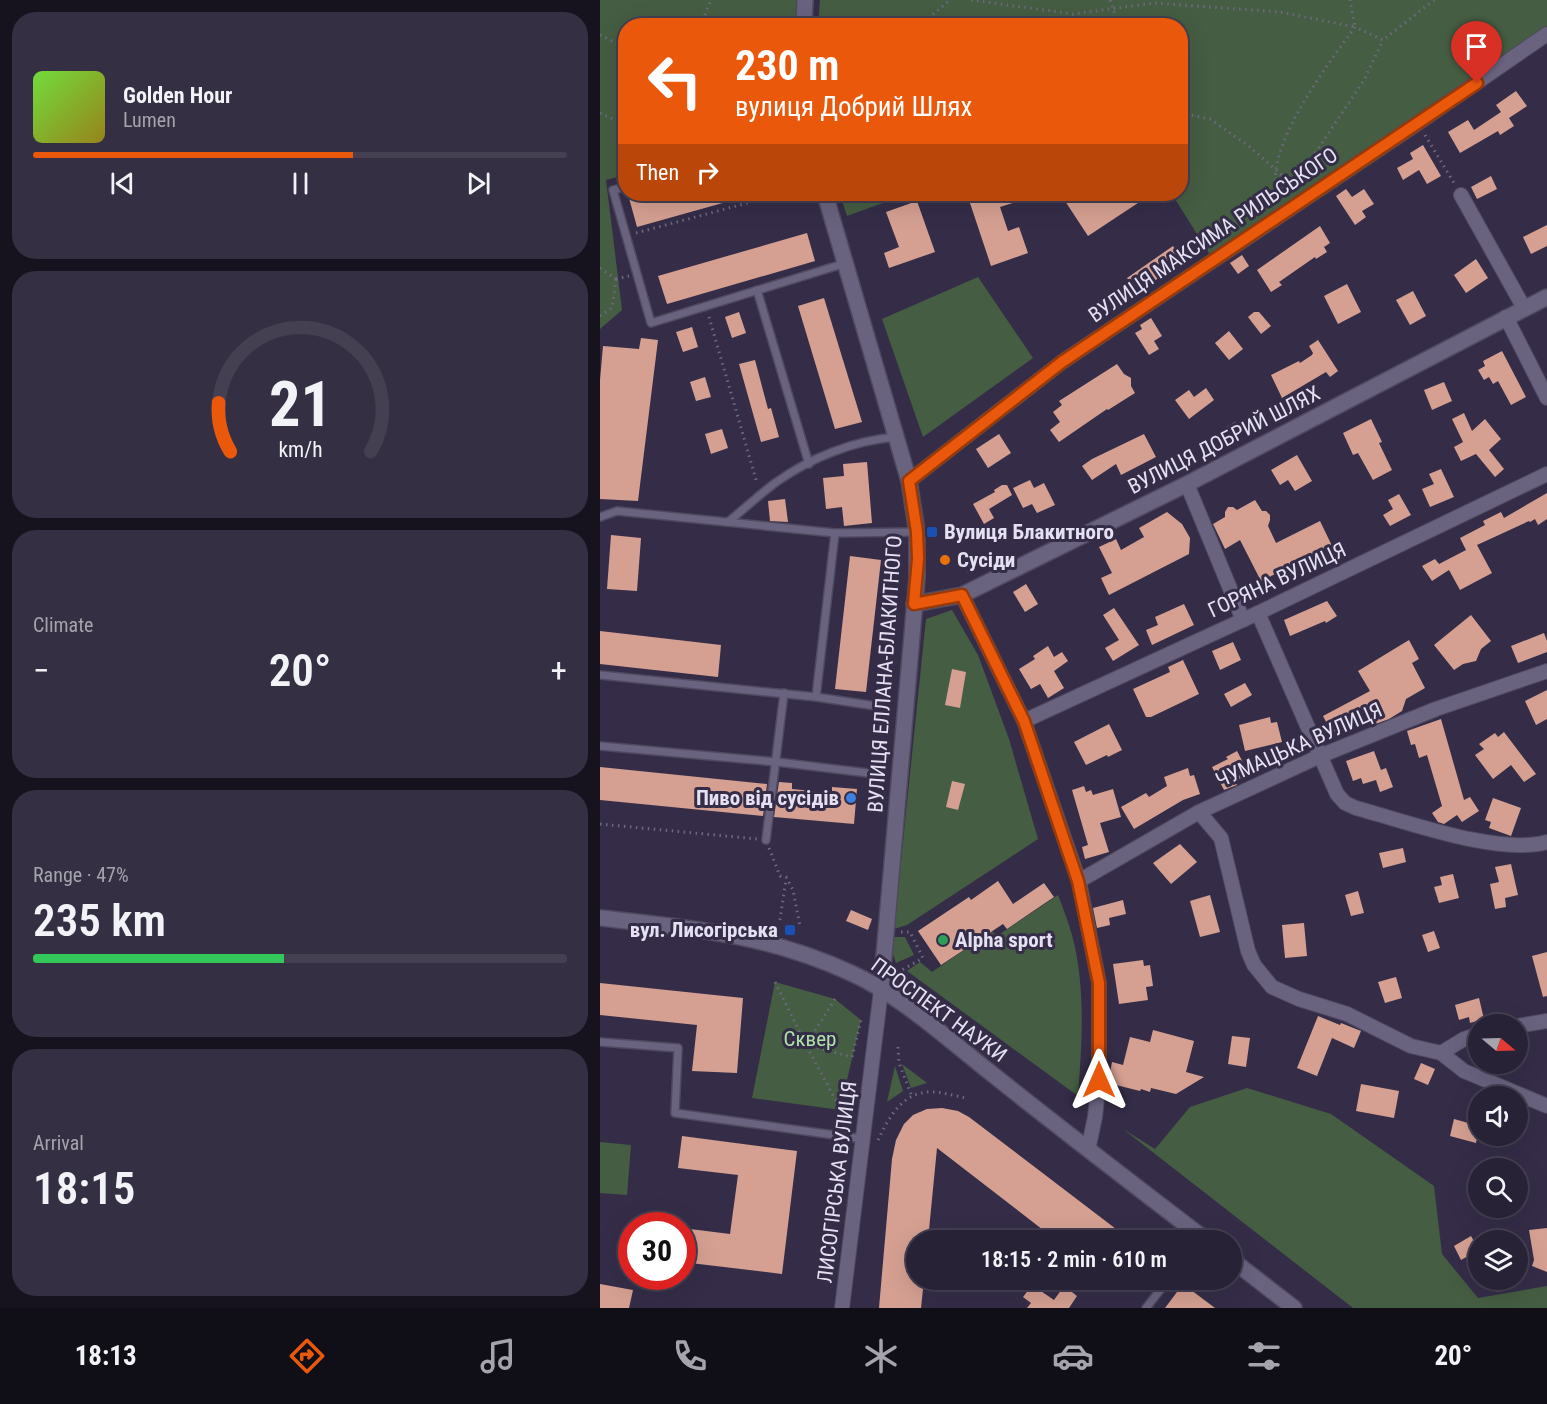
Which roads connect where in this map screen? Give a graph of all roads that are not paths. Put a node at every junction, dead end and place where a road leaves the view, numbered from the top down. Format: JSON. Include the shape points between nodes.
{"nodes":[{"id":1,"x":805,"y":0,"type":"edge"},
{"id":2,"x":804,"y":18,"type":"edge"},
{"id":3,"x":1547,"y":34,"type":"edge"},
{"id":4,"x":618,"y":189,"type":"edge"},
{"id":5,"x":1461,"y":195,"type":"road end"},
{"id":6,"x":827,"y":201,"type":"edge"},
{"id":7,"x":846,"y":263,"type":"junction"},
{"id":8,"x":757,"y":290,"type":"junction"},
{"id":9,"x":1547,"y":297,"type":"edge"},
{"id":10,"x":1524,"y":308,"type":"junction"},
{"id":11,"x":1506,"y":317,"type":"junction"},
{"id":12,"x":1547,"y":398,"type":"edge"},
{"id":13,"x":897,"y":437,"type":"junction"},
{"id":14,"x":809,"y":464,"type":"junction"},
{"id":15,"x":1547,"y":474,"type":"edge"},
{"id":16,"x":909,"y":481,"type":"junction"},
{"id":17,"x":1188,"y":484,"type":"junction"},
{"id":18,"x":600,"y":517,"type":"edge"},
{"id":19,"x":728,"y":522,"type":"junction"},
{"id":20,"x":917,"y":532,"type":"junction"},
{"id":21,"x":835,"y":533,"type":"junction"},
{"id":22,"x":962,"y":595,"type":"junction"},
{"id":23,"x":914,"y":604,"type":"junction"},
{"id":24,"x":1258,"y":613,"type":"junction"},
{"id":25,"x":1243,"y":620,"type":"junction"},
{"id":26,"x":1547,"y":671,"type":"edge"},
{"id":27,"x":600,"y":675,"type":"edge"},
{"id":28,"x":784,"y":693,"type":"junction"},
{"id":29,"x":816,"y":697,"type":"junction"},
{"id":30,"x":876,"y":706,"type":"dead end"},
{"id":31,"x":1024,"y":721,"type":"junction"},
{"id":32,"x":600,"y":746,"type":"edge"},
{"id":33,"x":1320,"y":756,"type":"junction"},
{"id":34,"x":777,"y":762,"type":"junction"},
{"id":35,"x":868,"y":773,"type":"dead end"},
{"id":36,"x":1199,"y":812,"type":"junction"},
{"id":37,"x":766,"y":840,"type":"road end"},
{"id":38,"x":1547,"y":842,"type":"edge"},
{"id":39,"x":1078,"y":881,"type":"junction"},
{"id":40,"x":600,"y":918,"type":"edge"},
{"id":41,"x":881,"y":990,"type":"junction"},
{"id":42,"x":1547,"y":1021,"type":"edge"},
{"id":43,"x":1528,"y":1024,"type":"edge"},
{"id":44,"x":1468,"y":1038,"type":"edge"},
{"id":45,"x":600,"y":1042,"type":"edge"},
{"id":46,"x":1441,"y":1053,"type":"junction"},
{"id":47,"x":1547,"y":1106,"type":"edge"},
{"id":48,"x":865,"y":1140,"type":"junction"},
{"id":49,"x":1088,"y":1150,"type":"junction"},
{"id":50,"x":1190,"y":1230,"type":"edge"},
{"id":51,"x":1242,"y":1268,"type":"edge"},
{"id":52,"x":1161,"y":1290,"type":"edge"},
{"id":53,"x":1149,"y":1307,"type":"edge"},
{"id":54,"x":842,"y":1308,"type":"edge"},
{"id":55,"x":1294,"y":1308,"type":"edge"}],
"edges":[{"from":1,"to":2,"type":"street"},
{"from":3,"to":16,"type":"street","name":"ВУЛИЦЯ МАКСИМА РИЛЬСЬКОГО","via":[[1062,362]]},
{"from":4,"to":8,"type":"lane","via":[[613,190],[651,323]]},
{"from":5,"to":10,"type":"street"},
{"from":6,"to":7,"type":"street","name":"ВУЛИЦЯ ЕЛЛАНА-БЛАКИТНОГО"},
{"from":7,"to":8,"type":"lane"},
{"from":7,"to":13,"type":"street","name":"ВУЛИЦЯ ЕЛЛАНА-БЛАКИТНОГО"},
{"from":8,"to":14,"type":"lane"},
{"from":9,"to":10,"type":"street","name":"ВУЛИЦЯ ДОБРИЙ ШЛЯХ"},
{"from":10,"to":11,"type":"street","name":"ВУЛИЦЯ ДОБРИЙ ШЛЯХ"},
{"from":11,"to":12,"type":"street"},
{"from":11,"to":17,"type":"street","name":"ВУЛИЦЯ ДОБРИЙ ШЛЯХ"},
{"from":13,"to":14,"type":"lane","via":[[874,439]]},
{"from":13,"to":16,"type":"street","name":"ВУЛИЦЯ ЕЛЛАНА-БЛАКИТНОГО"},
{"from":14,"to":19,"type":"lane","via":[[775,483]]},
{"from":15,"to":24,"type":"street","name":"ГОРЯНА ВУЛИЦЯ"},
{"from":16,"to":20,"type":"street","name":"ВУЛИЦЯ ЕЛЛАНА-БЛАКИТНОГО"},
{"from":17,"to":22,"type":"street","name":"ВУЛИЦЯ ДОБРИЙ ШЛЯХ"},
{"from":17,"to":25,"type":"street"},
{"from":18,"to":19,"type":"lane","via":[[617,511]]},
{"from":19,"to":21,"type":"lane"},
{"from":20,"to":21,"type":"lane"},
{"from":20,"to":23,"type":"street","name":"ВУЛИЦЯ ЕЛЛАНА-БЛАКИТНОГО"},
{"from":21,"to":29,"type":"lane"},
{"from":22,"to":23,"type":"street","name":"ВУЛИЦЯ ДОБРИЙ ШЛЯХ"},
{"from":22,"to":31,"type":"street"},
{"from":23,"to":41,"type":"street","name":"ВУЛИЦЯ ЕЛЛАНА-БЛАКИТНОГО"},
{"from":24,"to":25,"type":"street","name":"ГОРЯНА ВУЛИЦЯ"},
{"from":24,"to":33,"type":"street"},
{"from":25,"to":31,"type":"street","name":"ГОРЯНА ВУЛИЦЯ"},
{"from":26,"to":33,"type":"street","name":"ЧУМАЦЬКА ВУЛИЦЯ","via":[[1436,709]]},
{"from":27,"to":28,"type":"lane"},
{"from":28,"to":29,"type":"lane"},
{"from":28,"to":34,"type":"lane"},
{"from":29,"to":30,"type":"lane"},
{"from":31,"to":39,"type":"street"},
{"from":32,"to":34,"type":"lane"},
{"from":33,"to":36,"type":"street","name":"ЧУМАЦЬКА ВУЛИЦЯ"},
{"from":33,"to":38,"type":"street","via":[[1337,794],[1344,803],[1356,808],[1488,844],[1525,846]]},
{"from":34,"to":35,"type":"lane"},
{"from":34,"to":37,"type":"lane"},
{"from":36,"to":39,"type":"street","name":"ЧУМАЦЬКА ВУЛИЦЯ"},
{"from":36,"to":46,"type":"street","via":[[1221,838],[1248,951],[1272,987],[1347,1014],[1411,1046]]},
{"from":39,"to":49,"type":"street","via":[[1099,983],[1099,1080]]},
{"from":40,"to":41,"type":"street","name":"ПРОСПЕКТ НАУКИ","via":[[753,938],[816,958]]},
{"from":41,"to":48,"type":"street","name":"ЛИСОГІРСЬКА ВУЛИЦЯ"},
{"from":41,"to":49,"type":"street","name":"ПРОСПЕКТ НАУКИ"},
{"from":42,"to":43,"type":"street"},
{"from":44,"to":46,"type":"street"},
{"from":45,"to":48,"type":"lane","via":[[678,1048],[675,1113]]},
{"from":46,"to":47,"type":"street","via":[[1464,1071]]},
{"from":48,"to":54,"type":"street","name":"ЛИСОГІРСЬКА ВУЛИЦЯ"},
{"from":49,"to":50,"type":"street","name":"ПРОСПЕКТ НАУКИ"},
{"from":51,"to":55,"type":"street"},
{"from":52,"to":53,"type":"lane"}]}
